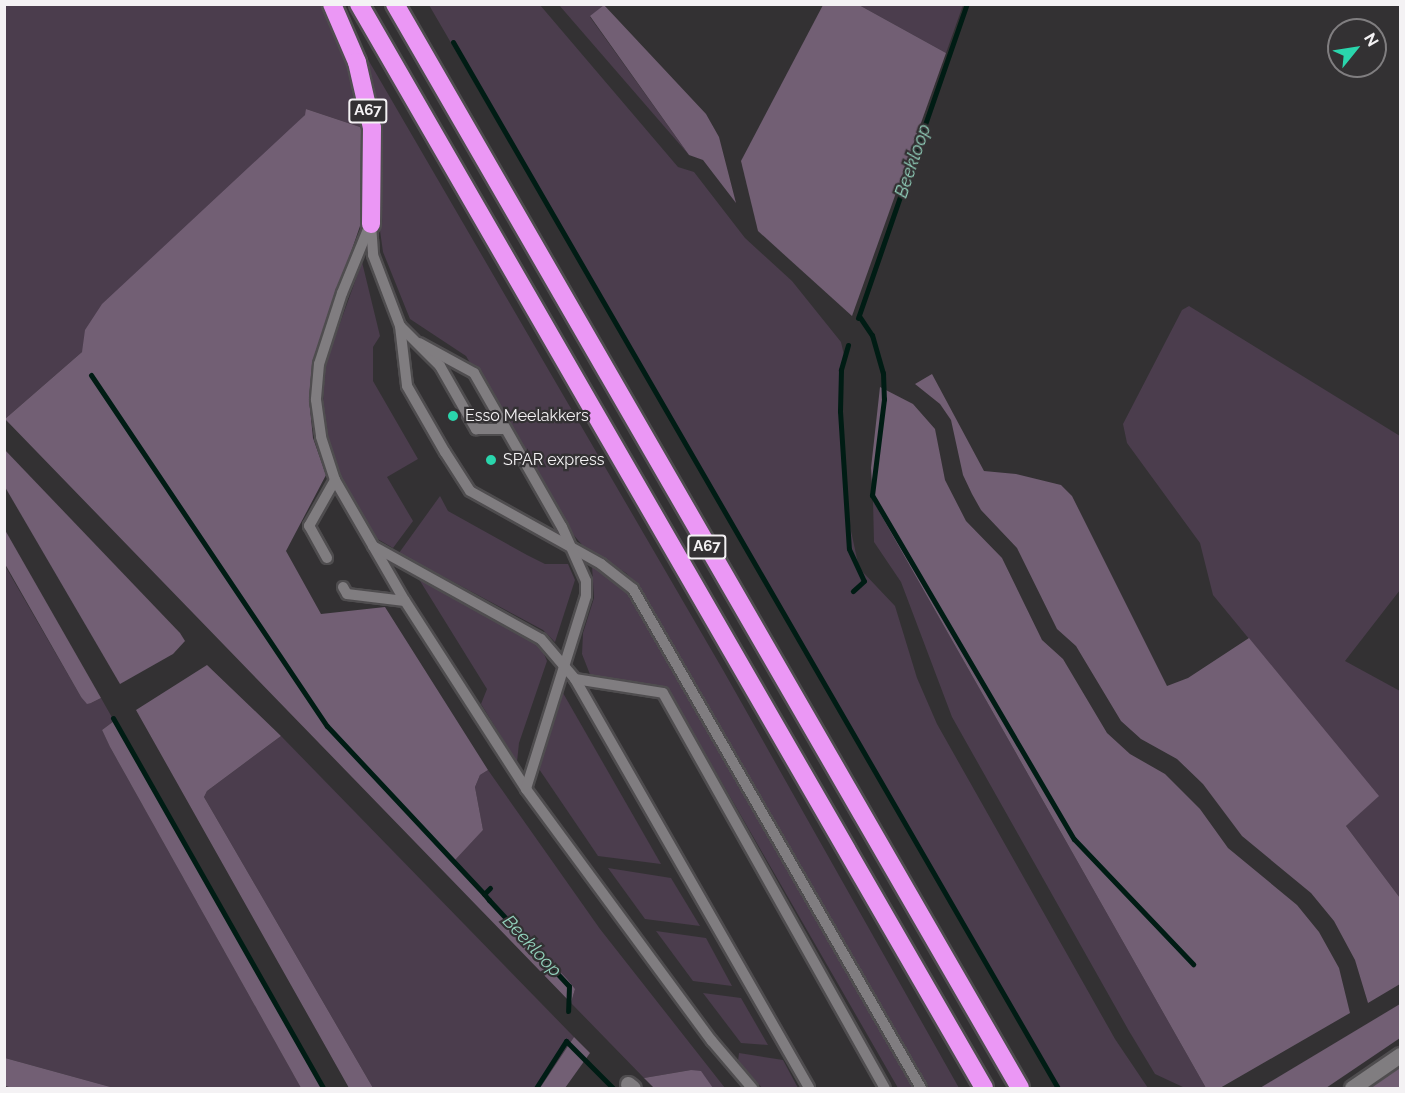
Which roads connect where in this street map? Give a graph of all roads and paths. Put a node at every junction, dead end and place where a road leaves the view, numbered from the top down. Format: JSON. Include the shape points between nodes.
{"nodes":[{"id":1,"x":332,"y":4,"type":"edge"},
{"id":2,"x":359,"y":4,"type":"edge"},
{"id":3,"x":395,"y":4,"type":"edge"},
{"id":4,"x":371,"y":224,"type":"junction"},
{"id":5,"x":400,"y":326,"type":"junction"},
{"id":6,"x":419,"y":343,"type":"junction"},
{"id":7,"x":505,"y":429,"type":"junction"},
{"id":8,"x":335,"y":480,"type":"junction"},
{"id":9,"x":372,"y":546,"type":"junction"},
{"id":10,"x":575,"y":552,"type":"junction"},
{"id":11,"x":327,"y":558,"type":"dead end"},
{"id":12,"x":343,"y":586,"type":"dead end"},
{"id":13,"x":405,"y":601,"type":"junction"},
{"id":14,"x":563,"y":665,"type":"junction"},
{"id":15,"x":575,"y":679,"type":"junction"},
{"id":16,"x":526,"y":789,"type":"junction"},
{"id":17,"x":1401,"y":1055,"type":"edge"},
{"id":18,"x":752,"y":1089,"type":"edge"},
{"id":19,"x":809,"y":1089,"type":"edge"},
{"id":20,"x":885,"y":1089,"type":"edge"},
{"id":21,"x":921,"y":1089,"type":"edge"},
{"id":22,"x":984,"y":1089,"type":"edge"},
{"id":23,"x":1020,"y":1089,"type":"edge"},
{"id":24,"x":1352,"y":1089,"type":"edge"}],
"edges":[{"from":1,"to":4,"type":"highway","number":"A67","via":[[357,62],[372,128]]},
{"from":2,"to":22,"type":"highway","number":"A67"},
{"from":3,"to":23,"type":"highway","number":"A67"},
{"from":4,"to":5,"type":"lane","number":"A67","via":[[373,255]]},
{"from":4,"to":8,"type":"lane","number":"A67","via":[[342,293],[319,364],[316,399],[321,437]]},
{"from":5,"to":6,"type":"lane","number":"A67"},
{"from":5,"to":10,"type":"lane","number":"A67","via":[[407,386],[470,491]]},
{"from":6,"to":7,"type":"lane","number":"A67","via":[[474,373]]},
{"from":6,"to":7,"type":"lane","number":"A67","via":[[440,366],[476,429]]},
{"from":7,"to":10,"type":"lane","number":"A67"},
{"from":8,"to":9,"type":"lane","number":"A67"},
{"from":8,"to":11,"type":"lane","via":[[309,526]]},
{"from":9,"to":13,"type":"lane","number":"A67"},
{"from":9,"to":14,"type":"lane","via":[[541,639]]},
{"from":10,"to":14,"type":"lane","number":"A67","via":[[586,581],[586,596]]},
{"from":10,"to":21,"type":"lane","number":"A67","via":[[601,564],[633,589]]},
{"from":12,"to":13,"type":"lane","via":[[347,594]]},
{"from":13,"to":16,"type":"lane","number":"A67"},
{"from":14,"to":15,"type":"lane"},
{"from":14,"to":16,"type":"lane","number":"A67"},
{"from":15,"to":19,"type":"lane"},
{"from":15,"to":20,"type":"lane","via":[[663,693]]},
{"from":16,"to":18,"type":"lane","number":"A67","via":[[664,978]]},
{"from":17,"to":24,"type":"street"}]}
